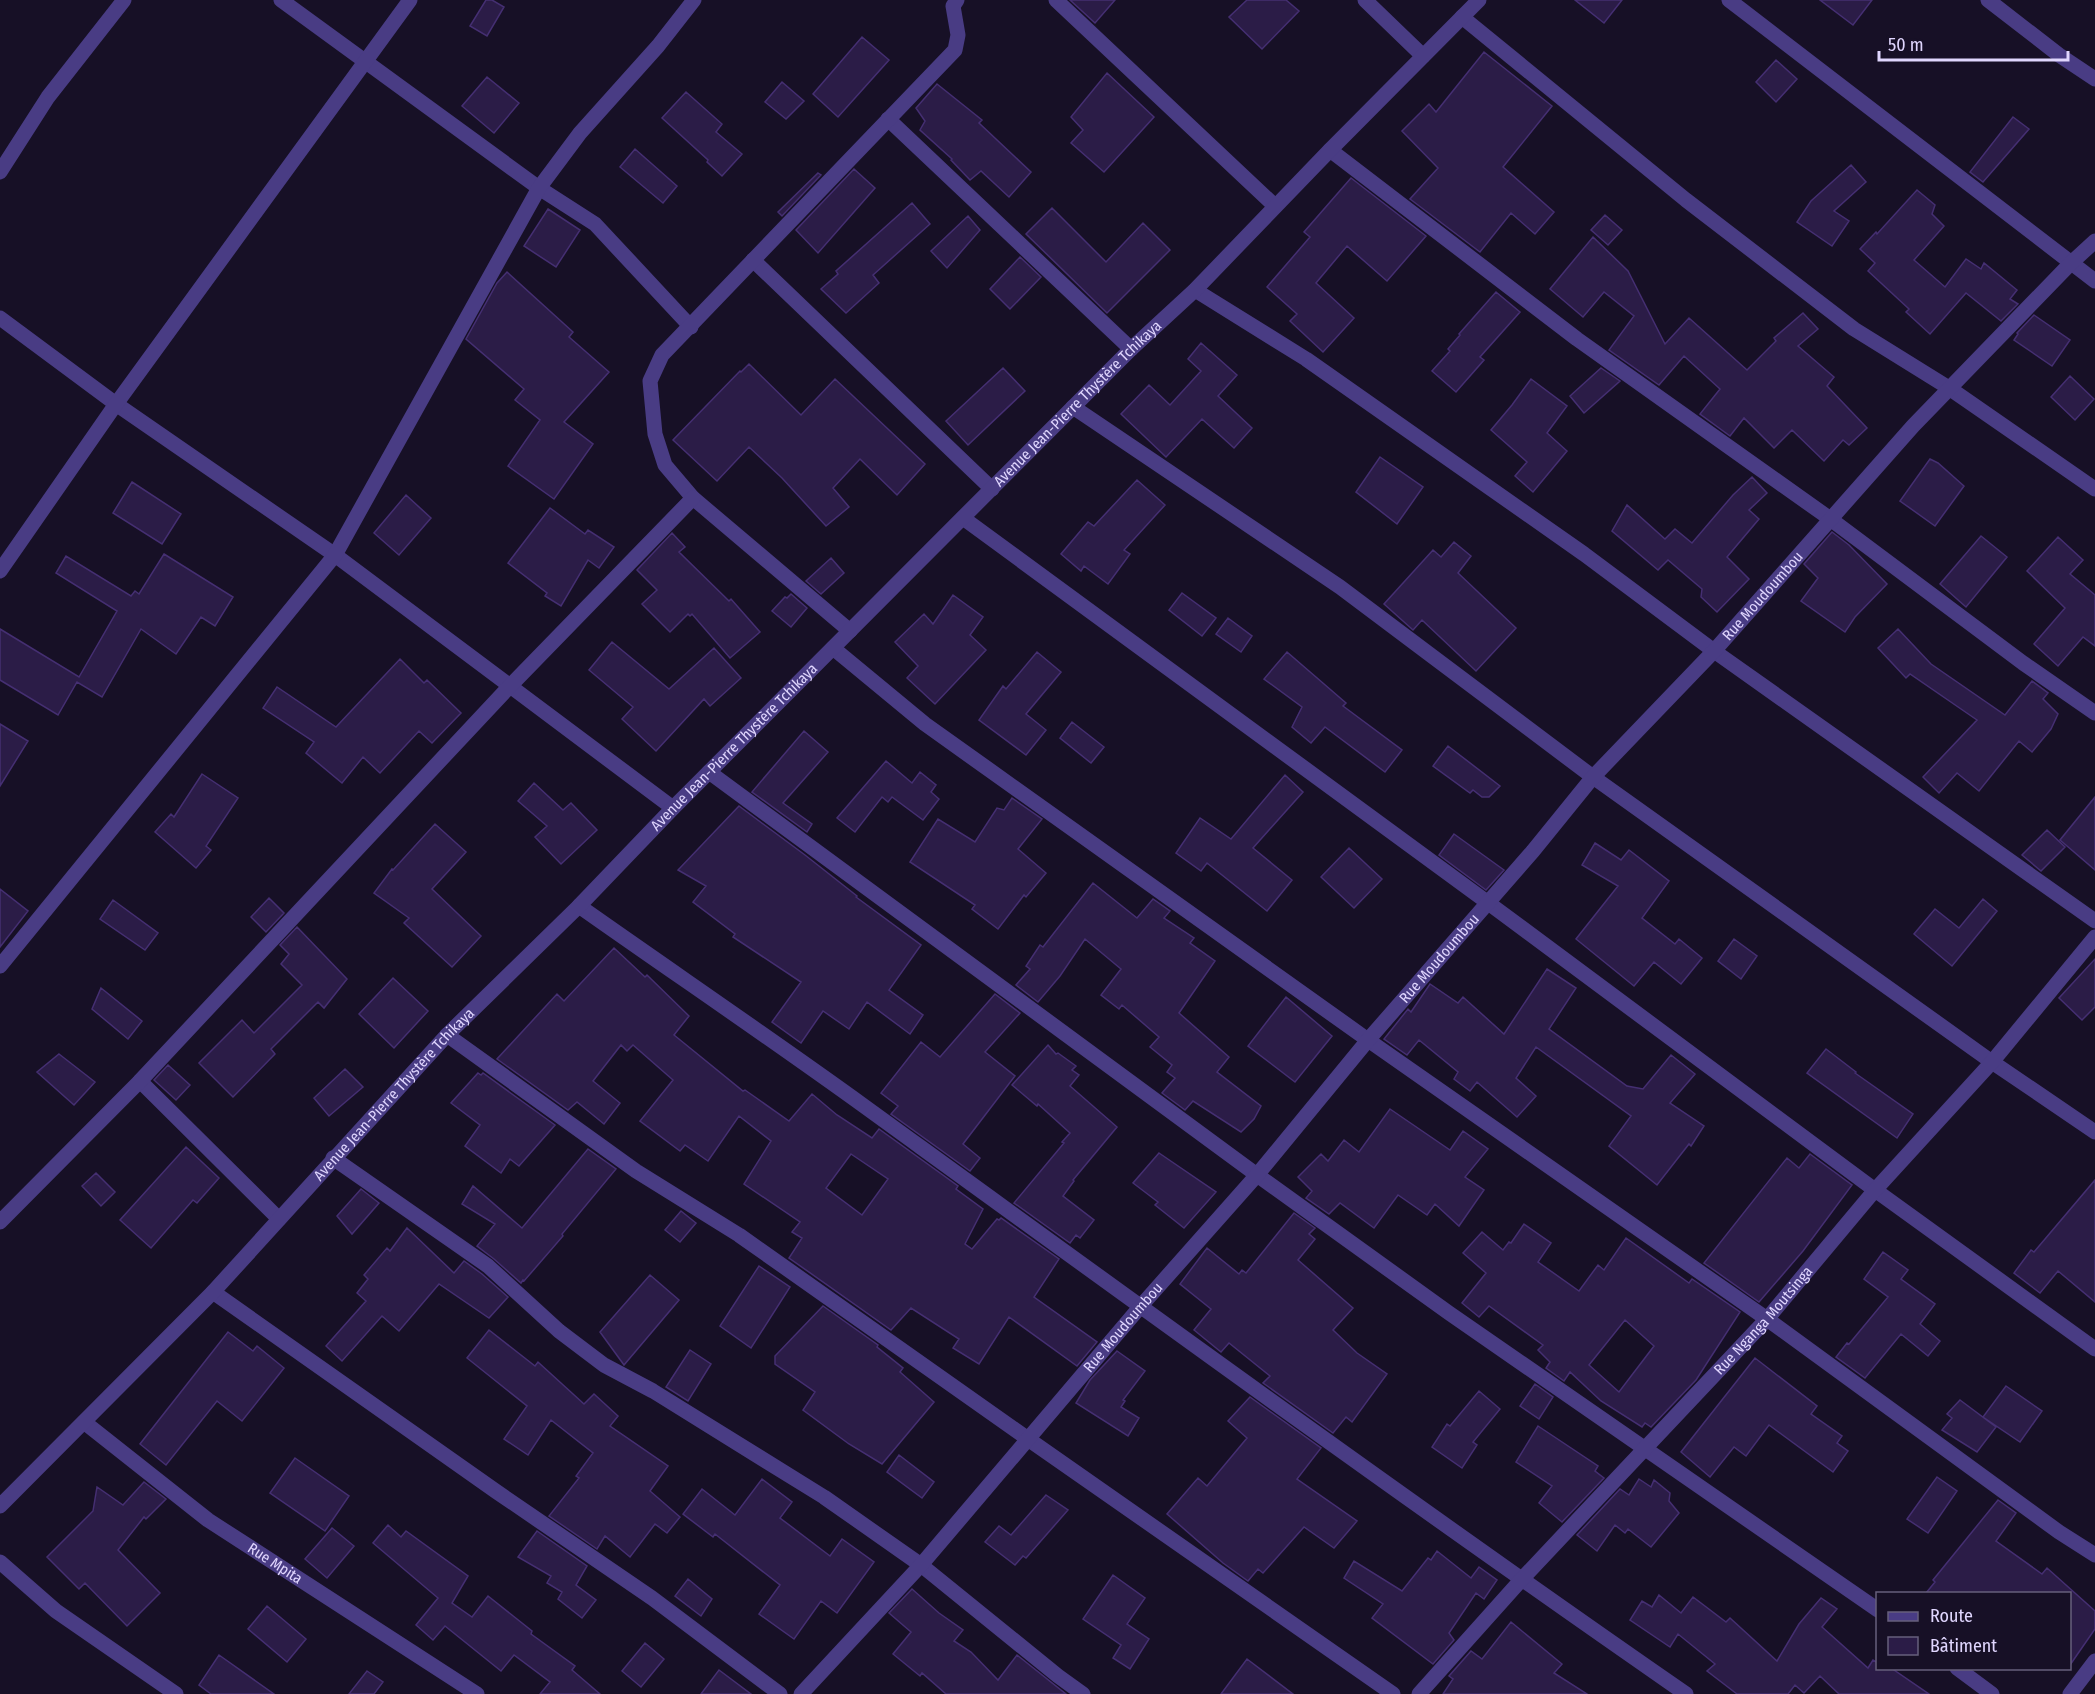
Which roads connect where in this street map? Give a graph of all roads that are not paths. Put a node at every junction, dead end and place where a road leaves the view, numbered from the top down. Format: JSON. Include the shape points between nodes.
{"nodes":[{"id":1,"x":124,"y":0,"type":"edge"},
{"id":2,"x":281,"y":0,"type":"edge"},
{"id":3,"x":410,"y":0,"type":"edge"},
{"id":4,"x":694,"y":0,"type":"edge"},
{"id":5,"x":1056,"y":0,"type":"edge"},
{"id":6,"x":1365,"y":0,"type":"edge"},
{"id":7,"x":1479,"y":0,"type":"edge"},
{"id":8,"x":1729,"y":0,"type":"edge"},
{"id":9,"x":1988,"y":0,"type":"edge"},
{"id":10,"x":952,"y":2,"type":"edge"},
{"id":11,"x":1462,"y":17,"type":"junction"},
{"id":12,"x":1423,"y":56,"type":"junction"},
{"id":13,"x":365,"y":61,"type":"junction"},
{"id":14,"x":2095,"y":79,"type":"edge"},
{"id":15,"x":888,"y":119,"type":"junction"},
{"id":16,"x":1330,"y":150,"type":"junction"},
{"id":17,"x":0,"y":172,"type":"edge"},
{"id":18,"x":539,"y":188,"type":"junction"},
{"id":19,"x":1275,"y":206,"type":"junction"},
{"id":20,"x":2095,"y":241,"type":"edge"},
{"id":21,"x":753,"y":260,"type":"junction"},
{"id":22,"x":2070,"y":264,"type":"junction"},
{"id":23,"x":2095,"y":281,"type":"edge"},
{"id":24,"x":1195,"y":290,"type":"junction"},
{"id":25,"x":0,"y":318,"type":"edge"},
{"id":26,"x":691,"y":327,"type":"junction"},
{"id":27,"x":1131,"y":349,"type":"junction"},
{"id":28,"x":1950,"y":388,"type":"junction"},
{"id":29,"x":116,"y":404,"type":"junction"},
{"id":30,"x":1073,"y":407,"type":"junction"},
{"id":31,"x":992,"y":489,"type":"junction"},
{"id":32,"x":2095,"y":489,"type":"edge"},
{"id":33,"x":693,"y":498,"type":"junction"},
{"id":34,"x":963,"y":518,"type":"junction"},
{"id":35,"x":1829,"y":518,"type":"junction"},
{"id":36,"x":335,"y":555,"type":"junction"},
{"id":37,"x":0,"y":571,"type":"edge"},
{"id":38,"x":850,"y":631,"type":"junction"},
{"id":39,"x":833,"y":648,"type":"junction"},
{"id":40,"x":1714,"y":651,"type":"junction"},
{"id":41,"x":510,"y":686,"type":"junction"},
{"id":42,"x":2095,"y":712,"type":"edge"},
{"id":43,"x":709,"y":772,"type":"junction"},
{"id":44,"x":1593,"y":777,"type":"junction"},
{"id":45,"x":673,"y":808,"type":"junction"},
{"id":46,"x":1487,"y":902,"type":"junction"},
{"id":47,"x":579,"y":906,"type":"junction"},
{"id":48,"x":2095,"y":921,"type":"edge"},
{"id":49,"x":2095,"y":937,"type":"edge"},
{"id":50,"x":0,"y":966,"type":"edge"},
{"id":51,"x":447,"y":1035,"type":"junction"},
{"id":52,"x":1368,"y":1040,"type":"junction"},
{"id":53,"x":1992,"y":1062,"type":"junction"},
{"id":54,"x":140,"y":1081,"type":"junction"},
{"id":55,"x":2095,"y":1132,"type":"edge"},
{"id":56,"x":333,"y":1158,"type":"junction"},
{"id":57,"x":1257,"y":1175,"type":"junction"},
{"id":58,"x":1875,"y":1190,"type":"junction"},
{"id":59,"x":279,"y":1219,"type":"junction"},
{"id":60,"x":0,"y":1222,"type":"edge"},
{"id":61,"x":213,"y":1292,"type":"junction"},
{"id":62,"x":1140,"y":1307,"type":"junction"},
{"id":63,"x":1767,"y":1319,"type":"junction"},
{"id":64,"x":2095,"y":1349,"type":"edge"},
{"id":65,"x":84,"y":1422,"type":"junction"},
{"id":66,"x":1028,"y":1439,"type":"junction"},
{"id":67,"x":1643,"y":1449,"type":"junction"},
{"id":68,"x":0,"y":1506,"type":"edge"},
{"id":69,"x":2095,"y":1555,"type":"edge"},
{"id":70,"x":0,"y":1562,"type":"edge"},
{"id":71,"x":921,"y":1565,"type":"junction"},
{"id":72,"x":1521,"y":1580,"type":"junction"},
{"id":73,"x":1876,"y":1609,"type":"edge"},
{"id":74,"x":2095,"y":1661,"type":"edge"},
{"id":75,"x":1960,"y":1670,"type":"edge"},
{"id":76,"x":176,"y":1694,"type":"edge"},
{"id":77,"x":477,"y":1694,"type":"edge"},
{"id":78,"x":780,"y":1694,"type":"edge"},
{"id":79,"x":801,"y":1694,"type":"edge"},
{"id":80,"x":1083,"y":1694,"type":"edge"},
{"id":81,"x":1393,"y":1694,"type":"edge"},
{"id":82,"x":1419,"y":1694,"type":"edge"},
{"id":83,"x":1686,"y":1694,"type":"edge"},
{"id":84,"x":1992,"y":1694,"type":"edge"},
{"id":85,"x":2070,"y":1694,"type":"edge"}],
"edges":[{"from":1,"to":17,"type":"street","via":[[48,97]]},
{"from":2,"to":13,"type":"street"},
{"from":3,"to":13,"type":"street"},
{"from":4,"to":18,"type":"street","via":[[580,133]]},
{"from":5,"to":19,"type":"street"},
{"from":6,"to":12,"type":"street"},
{"from":7,"to":11,"type":"street","name":"Avenue Jean-Pierre Thystère Tchikaya"},
{"from":8,"to":22,"type":"street"},
{"from":9,"to":14,"type":"street"},
{"from":10,"to":15,"type":"street","via":[[958,34],[955,50]]},
{"from":11,"to":12,"type":"street","name":"Avenue Jean-Pierre Thystère Tchikaya"},
{"from":11,"to":28,"type":"street","via":[[1686,200],[1854,329]]},
{"from":12,"to":16,"type":"street","name":"Avenue Jean-Pierre Thystère Tchikaya"},
{"from":13,"to":18,"type":"street"},
{"from":13,"to":29,"type":"street"},
{"from":15,"to":21,"type":"street"},
{"from":15,"to":27,"type":"street"},
{"from":16,"to":19,"type":"street","name":"Avenue Jean-Pierre Thystère Tchikaya"},
{"from":16,"to":35,"type":"street","via":[[1577,339]]},
{"from":18,"to":26,"type":"street","via":[[595,224]]},
{"from":18,"to":36,"type":"street"},
{"from":19,"to":24,"type":"street","name":"Avenue Jean-Pierre Thystère Tchikaya"},
{"from":20,"to":22,"type":"street","name":"Rue Moudoumbou"},
{"from":21,"to":26,"type":"street"},
{"from":21,"to":31,"type":"street"},
{"from":22,"to":23,"type":"street"},
{"from":22,"to":28,"type":"street","name":"Rue Moudoumbou"},
{"from":24,"to":27,"type":"street","name":"Avenue Jean-Pierre Thystère Tchikaya"},
{"from":24,"to":40,"type":"street","via":[[1306,359],[1584,554]]},
{"from":25,"to":29,"type":"street"},
{"from":26,"to":33,"type":"street","via":[[662,355],[650,381],[655,434],[664,465]]},
{"from":27,"to":30,"type":"street","name":"Avenue Jean-Pierre Thystère Tchikaya"},
{"from":28,"to":32,"type":"street"},
{"from":28,"to":35,"type":"street","name":"Rue Moudoumbou"},
{"from":29,"to":36,"type":"street"},
{"from":29,"to":37,"type":"street"},
{"from":30,"to":31,"type":"street","name":"Avenue Jean-Pierre Thystère Tchikaya"},
{"from":30,"to":44,"type":"street","via":[[1340,586]]},
{"from":31,"to":34,"type":"street","name":"Avenue Jean-Pierre Thystère Tchikaya"},
{"from":33,"to":38,"type":"street"},
{"from":33,"to":41,"type":"street"},
{"from":34,"to":38,"type":"street","name":"Avenue Jean-Pierre Thystère Tchikaya"},
{"from":34,"to":46,"type":"street"},
{"from":35,"to":40,"type":"street","name":"Rue Moudoumbou"},
{"from":35,"to":42,"type":"street"},
{"from":36,"to":41,"type":"street"},
{"from":36,"to":50,"type":"street"},
{"from":38,"to":39,"type":"street","name":"Avenue Jean-Pierre Thystère Tchikaya"},
{"from":39,"to":43,"type":"street","name":"Avenue Jean-Pierre Thystère Tchikaya"},
{"from":39,"to":52,"type":"street","via":[[925,724]]},
{"from":40,"to":44,"type":"street","name":"Rue Moudoumbou"},
{"from":40,"to":48,"type":"street"},
{"from":41,"to":45,"type":"street"},
{"from":41,"to":54,"type":"street"},
{"from":43,"to":45,"type":"street","name":"Avenue Jean-Pierre Thystère Tchikaya"},
{"from":43,"to":57,"type":"street"},
{"from":44,"to":46,"type":"street","name":"Rue Moudoumbou"},
{"from":44,"to":53,"type":"street"},
{"from":45,"to":47,"type":"street","name":"Avenue Jean-Pierre Thystère Tchikaya"},
{"from":46,"to":52,"type":"street","name":"Rue Moudoumbou"},
{"from":46,"to":58,"type":"street"},
{"from":47,"to":51,"type":"street","name":"Avenue Jean-Pierre Thystère Tchikaya"},
{"from":47,"to":62,"type":"street"},
{"from":49,"to":53,"type":"street","name":"Rue Nganga Moutsinga"},
{"from":51,"to":56,"type":"street","name":"Avenue Jean-Pierre Thystère Tchikaya"},
{"from":51,"to":66,"type":"street","via":[[636,1171],[739,1234]]},
{"from":52,"to":57,"type":"street","name":"Rue Moudoumbou"},
{"from":52,"to":63,"type":"street"},
{"from":53,"to":55,"type":"street"},
{"from":53,"to":58,"type":"street","name":"Rue Nganga Moutsinga"},
{"from":54,"to":59,"type":"street"},
{"from":54,"to":60,"type":"street"},
{"from":56,"to":59,"type":"street","name":"Avenue Jean-Pierre Thystère Tchikaya"},
{"from":56,"to":71,"type":"street","via":[[488,1266],[559,1331],[604,1365],[824,1497]]},
{"from":57,"to":62,"type":"street","name":"Rue Moudoumbou"},
{"from":57,"to":67,"type":"street"},
{"from":58,"to":63,"type":"street","name":"Rue Nganga Moutsinga"},
{"from":58,"to":64,"type":"street"},
{"from":59,"to":61,"type":"street","name":"Avenue Jean-Pierre Thystère Tchikaya"},
{"from":61,"to":65,"type":"street","name":"Avenue Jean-Pierre Thystère Tchikaya"},
{"from":61,"to":78,"type":"street","via":[[652,1598]]},
{"from":62,"to":66,"type":"street","name":"Rue Moudoumbou"},
{"from":62,"to":72,"type":"street"},
{"from":63,"to":67,"type":"street","name":"Rue Nganga Moutsinga"},
{"from":63,"to":69,"type":"street"},
{"from":65,"to":68,"type":"street","name":"Avenue Jean-Pierre Thystère Tchikaya"},
{"from":65,"to":77,"type":"street","name":"Rue Mpita","via":[[208,1520]]},
{"from":66,"to":71,"type":"street","name":"Rue Moudoumbou"},
{"from":66,"to":81,"type":"street"},
{"from":67,"to":72,"type":"street","name":"Rue Nganga Moutsinga"},
{"from":67,"to":73,"type":"street"},
{"from":70,"to":76,"type":"street","via":[[56,1611]]},
{"from":71,"to":79,"type":"street","name":"Rue Moudoumbou"},
{"from":71,"to":80,"type":"street"},
{"from":72,"to":82,"type":"street","name":"Rue Nganga Moutsinga"},
{"from":72,"to":83,"type":"street"},
{"from":74,"to":85,"type":"street"},
{"from":75,"to":84,"type":"street"}]}
